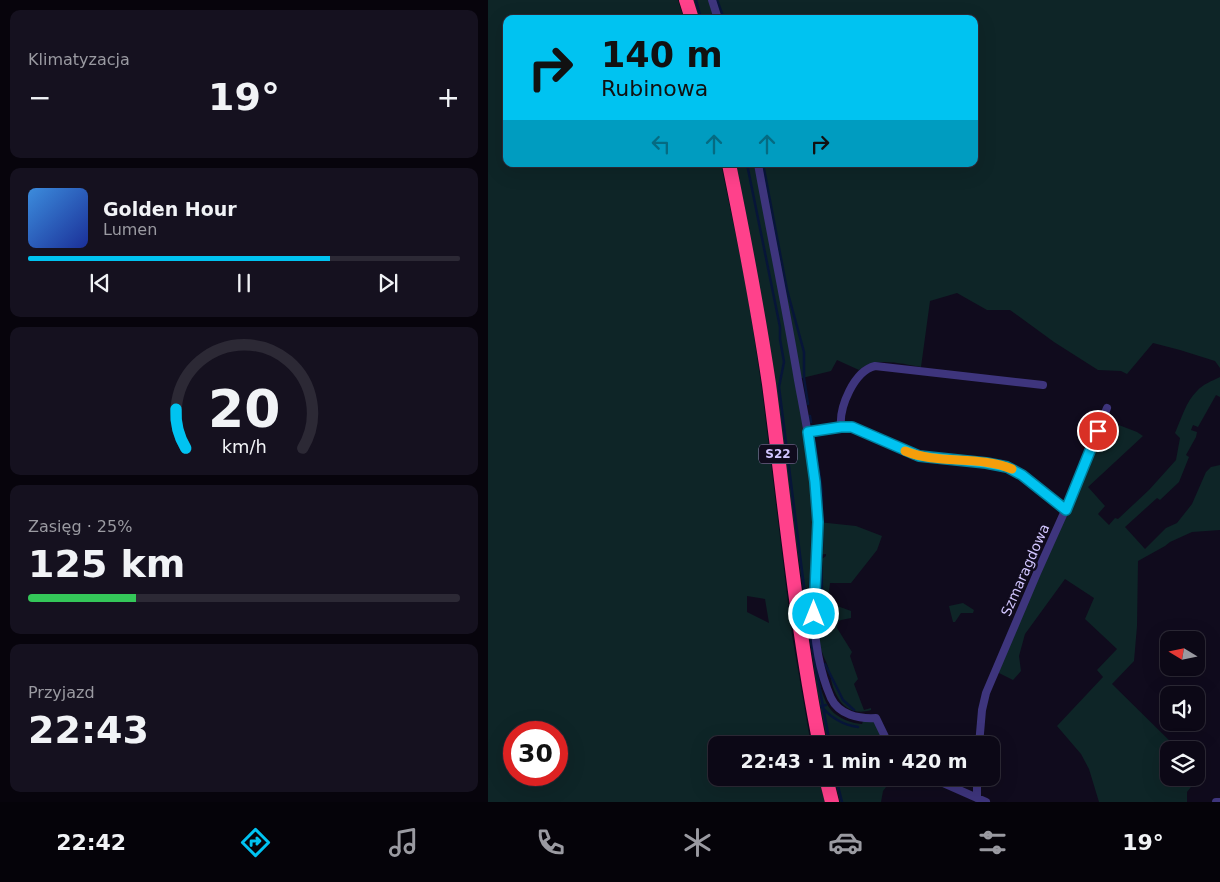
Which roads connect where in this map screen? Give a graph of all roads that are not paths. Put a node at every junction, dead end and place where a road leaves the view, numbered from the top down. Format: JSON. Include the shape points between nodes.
{"nodes":[{"id":1,"x":686,"y":0,"type":"edge"},
{"id":2,"x":712,"y":0,"type":"edge"},
{"id":3,"x":691,"y":15,"type":"edge"},
{"id":4,"x":717,"y":15,"type":"edge"},
{"id":5,"x":729,"y":167,"type":"edge"},
{"id":6,"x":759,"y":167,"type":"edge"},
{"id":7,"x":1043,"y":385,"type":"dead end"},
{"id":8,"x":1107,"y":408,"type":"dead end"},
{"id":9,"x":841,"y":427,"type":"junction"},
{"id":10,"x":808,"y":432,"type":"junction"},
{"id":11,"x":1066,"y":510,"type":"junction"},
{"id":12,"x":818,"y":736,"type":"edge"},
{"id":13,"x":885,"y":736,"type":"edge"},
{"id":14,"x":980,"y":736,"type":"edge"},
{"id":15,"x":828,"y":786,"type":"edge"},
{"id":16,"x":950,"y":786,"type":"edge"},
{"id":17,"x":977,"y":786,"type":"edge"},
{"id":18,"x":977,"y":798,"type":"junction"},
{"id":19,"x":832,"y":802,"type":"edge"},
{"id":20,"x":986,"y":802,"type":"edge"},
{"id":21,"x":1216,"y":802,"type":"edge"},
{"id":22,"x":1220,"y":802,"type":"edge"}],
"edges":[{"from":1,"to":3,"type":"highway"},
{"from":2,"to":4,"type":"street"},
{"from":5,"to":12,"type":"highway","number":"S22","via":[[759,320],[804,657]]},
{"from":6,"to":10,"type":"street"},
{"from":7,"to":9,"type":"street","via":[[875,366],[857,379],[842,406]]},
{"from":8,"to":11,"type":"street","name":"Szmaragdowa"},
{"from":9,"to":10,"type":"street"},
{"from":9,"to":11,"type":"street","via":[[852,427],[923,457],[1007,467]]},
{"from":10,"to":13,"type":"street","via":[[817,498],[814,600],[818,653],[828,690],[837,707],[857,717],[876,718]]},
{"from":11,"to":14,"type":"street","name":"Szmaragdowa","via":[[986,693]]},
{"from":15,"to":19,"type":"highway"},
{"from":16,"to":18,"type":"street"},
{"from":17,"to":18,"type":"street"},
{"from":18,"to":20,"type":"street"},
{"from":21,"to":22,"type":"street"}]}
